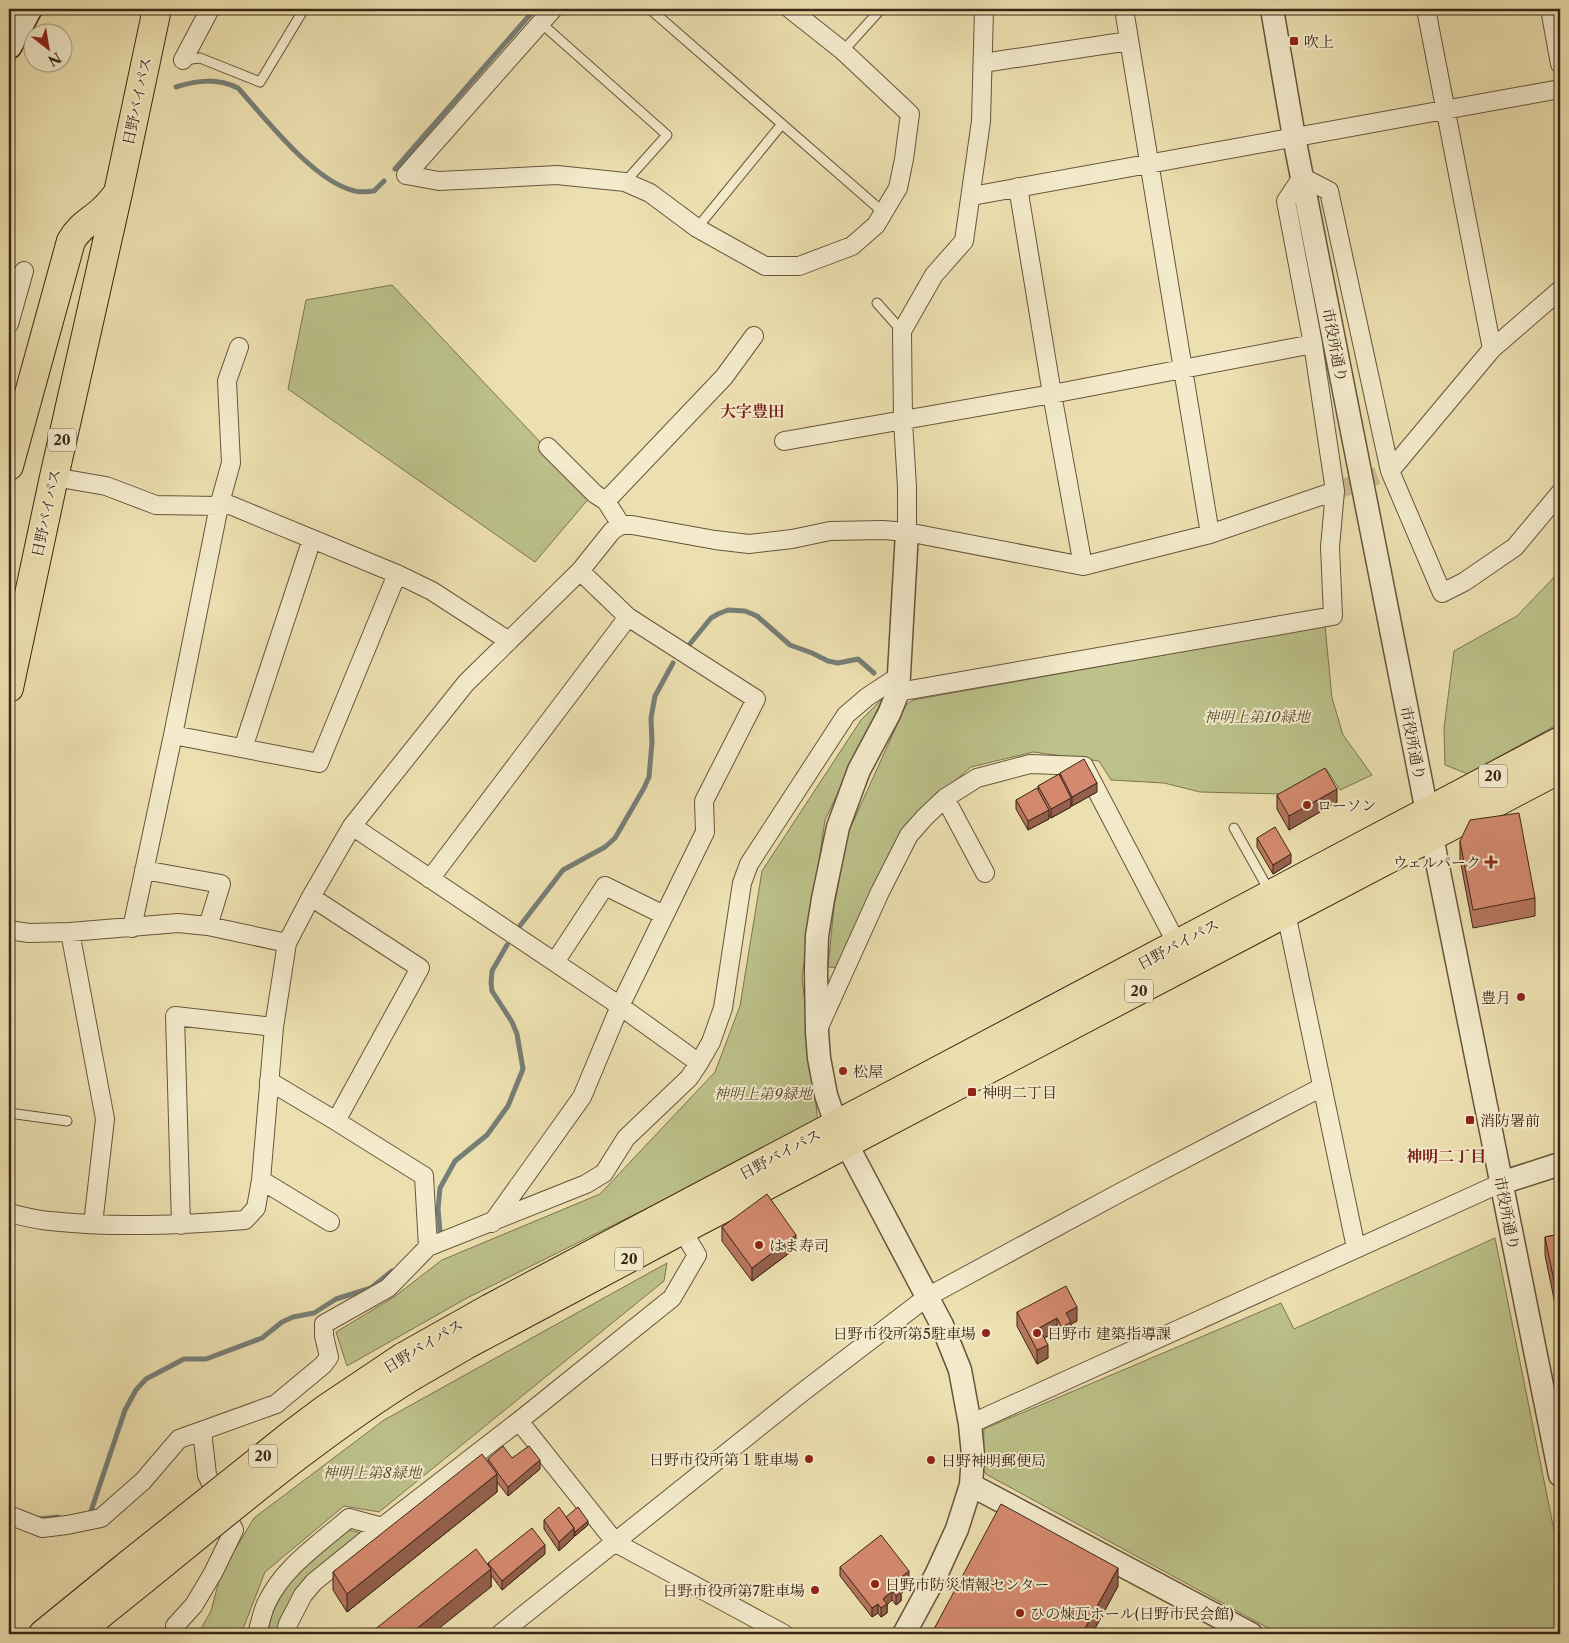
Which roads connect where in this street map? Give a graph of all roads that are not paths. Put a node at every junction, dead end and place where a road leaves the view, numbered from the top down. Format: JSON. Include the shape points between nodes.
{"nodes":[{"id":1,"x":29,"y":9,"type":"edge"},
{"id":2,"x":157,"y":9,"type":"edge"},
{"id":3,"x":210,"y":9,"type":"edge"},
{"id":4,"x":304,"y":9,"type":"edge"},
{"id":5,"x":553,"y":9,"type":"edge"},
{"id":6,"x":650,"y":9,"type":"edge"},
{"id":7,"x":790,"y":9,"type":"edge"},
{"id":8,"x":881,"y":9,"type":"edge"},
{"id":9,"x":984,"y":9,"type":"edge"},
{"id":10,"x":1124,"y":9,"type":"edge"},
{"id":11,"x":1272,"y":9,"type":"edge"},
{"id":12,"x":1426,"y":9,"type":"edge"},
{"id":13,"x":1550,"y":9,"type":"edge"},
{"id":14,"x":541,"y":23,"type":"junction"},
{"id":15,"x":11,"y":36,"type":"edge"},
{"id":16,"x":1129,"y":41,"type":"junction"},
{"id":17,"x":842,"y":51,"type":"junction"},
{"id":18,"x":183,"y":60,"type":"joint"},
{"id":19,"x":983,"y":63,"type":"junction"},
{"id":20,"x":1560,"y":64,"type":"edge"},
{"id":21,"x":1560,"y":89,"type":"edge"},
{"id":22,"x":1445,"y":110,"type":"junction"},
{"id":23,"x":782,"y":124,"type":"junction"},
{"id":24,"x":1294,"y":137,"type":"junction"},
{"id":25,"x":1149,"y":164,"type":"junction"},
{"id":26,"x":1302,"y":177,"type":"junction"},
{"id":27,"x":625,"y":182,"type":"junction"},
{"id":28,"x":1018,"y":187,"type":"junction"},
{"id":29,"x":118,"y":193,"type":"junction"},
{"id":30,"x":972,"y":196,"type":"junction"},
{"id":31,"x":884,"y":213,"type":"junction"},
{"id":32,"x":697,"y":228,"type":"junction"},
{"id":33,"x":24,"y":271,"type":"dead end"},
{"id":34,"x":1560,"y":290,"type":"edge"},
{"id":35,"x":877,"y":303,"type":"dead end"},
{"id":36,"x":9,"y":324,"type":"edge"},
{"id":37,"x":902,"y":331,"type":"junction"},
{"id":38,"x":754,"y":336,"type":"dead end"},
{"id":39,"x":1313,"y":344,"type":"junction"},
{"id":40,"x":239,"y":347,"type":"dead end"},
{"id":41,"x":1492,"y":349,"type":"junction"},
{"id":42,"x":1183,"y":368,"type":"junction"},
{"id":43,"x":1052,"y":394,"type":"junction"},
{"id":44,"x":903,"y":421,"type":"junction"},
{"id":45,"x":784,"y":441,"type":"dead end"},
{"id":46,"x":548,"y":447,"type":"dead end"},
{"id":47,"x":9,"y":466,"type":"edge"},
{"id":48,"x":1390,"y":471,"type":"junction"},
{"id":49,"x":54,"y":477,"type":"junction"},
{"id":50,"x":1335,"y":491,"type":"junction"},
{"id":51,"x":1560,"y":493,"type":"edge"},
{"id":52,"x":606,"y":500,"type":"junction"},
{"id":53,"x":219,"y":506,"type":"junction"},
{"id":54,"x":621,"y":525,"type":"junction"},
{"id":55,"x":907,"y":532,"type":"junction"},
{"id":56,"x":1210,"y":534,"type":"junction"},
{"id":57,"x":312,"y":539,"type":"junction"},
{"id":58,"x":1083,"y":566,"type":"junction"},
{"id":59,"x":580,"y":571,"type":"junction"},
{"id":60,"x":397,"y":574,"type":"junction"},
{"id":61,"x":628,"y":617,"type":"junction"},
{"id":62,"x":509,"y":641,"type":"junction"},
{"id":63,"x":899,"y":684,"type":"junction"},
{"id":64,"x":9,"y":688,"type":"edge"},
{"id":65,"x":173,"y":735,"type":"junction"},
{"id":66,"x":1560,"y":741,"type":"edge"},
{"id":67,"x":243,"y":748,"type":"junction"},
{"id":68,"x":1560,"y":769,"type":"edge"},
{"id":69,"x":945,"y":798,"type":"junction"},
{"id":70,"x":1429,"y":824,"type":"junction"},
{"id":71,"x":352,"y":826,"type":"junction"},
{"id":72,"x":1234,"y":828,"type":"dead end"},
{"id":73,"x":144,"y":870,"type":"junction"},
{"id":74,"x":985,"y":873,"type":"dead end"},
{"id":75,"x":430,"y":879,"type":"junction"},
{"id":76,"x":311,"y":897,"type":"junction"},
{"id":77,"x":1279,"y":904,"type":"junction"},
{"id":78,"x":664,"y":915,"type":"junction"},
{"id":79,"x":208,"y":926,"type":"junction"},
{"id":80,"x":132,"y":928,"type":"junction"},
{"id":81,"x":9,"y":930,"type":"edge"},
{"id":82,"x":70,"y":932,"type":"junction"},
{"id":83,"x":287,"y":942,"type":"junction"},
{"id":84,"x":1177,"y":944,"type":"junction"},
{"id":85,"x":555,"y":962,"type":"junction"},
{"id":86,"x":620,"y":1006,"type":"junction"},
{"id":87,"x":274,"y":1026,"type":"junction"},
{"id":88,"x":817,"y":1032,"type":"junction"},
{"id":89,"x":699,"y":1063,"type":"junction"},
{"id":90,"x":269,"y":1081,"type":"junction"},
{"id":91,"x":1322,"y":1087,"type":"junction"},
{"id":92,"x":9,"y":1113,"type":"edge"},
{"id":93,"x":67,"y":1121,"type":"dead end"},
{"id":94,"x":336,"y":1121,"type":"junction"},
{"id":95,"x":841,"y":1135,"type":"junction"},
{"id":96,"x":1560,"y":1164,"type":"edge"},
{"id":97,"x":261,"y":1180,"type":"junction"},
{"id":98,"x":1501,"y":1184,"type":"junction"},
{"id":99,"x":9,"y":1213,"type":"edge"},
{"id":100,"x":330,"y":1222,"type":"dead end"},
{"id":101,"x":492,"y":1223,"type":"junction"},
{"id":102,"x":92,"y":1224,"type":"junction"},
{"id":103,"x":181,"y":1225,"type":"junction"},
{"id":104,"x":682,"y":1230,"type":"junction"},
{"id":105,"x":428,"y":1248,"type":"junction"},
{"id":106,"x":1356,"y":1248,"type":"junction"},
{"id":107,"x":927,"y":1297,"type":"junction"},
{"id":108,"x":408,"y":1366,"type":"junction"},
{"id":109,"x":519,"y":1421,"type":"junction"},
{"id":110,"x":970,"y":1424,"type":"junction"},
{"id":111,"x":202,"y":1431,"type":"junction"},
{"id":112,"x":1559,"y":1463,"type":"edge"},
{"id":113,"x":971,"y":1485,"type":"junction"},
{"id":114,"x":9,"y":1515,"type":"edge"},
{"id":115,"x":382,"y":1527,"type":"junction"},
{"id":116,"x":616,"y":1543,"type":"junction"},
{"id":117,"x":136,"y":1572,"type":"junction"},
{"id":118,"x":43,"y":1634,"type":"edge"},
{"id":119,"x":76,"y":1634,"type":"edge"},
{"id":120,"x":176,"y":1634,"type":"edge"},
{"id":121,"x":257,"y":1634,"type":"edge"},
{"id":122,"x":285,"y":1634,"type":"edge"},
{"id":123,"x":500,"y":1634,"type":"edge"},
{"id":124,"x":784,"y":1634,"type":"edge"},
{"id":125,"x":904,"y":1634,"type":"edge"},
{"id":126,"x":1251,"y":1634,"type":"edge"}],
"edges":[{"from":1,"to":15,"type":"main road"},
{"from":2,"to":29,"type":"highway","name":"日野バイパス","number":"20"},
{"from":3,"to":18,"type":"street"},
{"from":4,"to":18,"type":"lane","via":[[260,82],[200,58]]},
{"from":5,"to":14,"type":"street"},
{"from":6,"to":23,"type":"lane"},
{"from":7,"to":17,"type":"street"},
{"from":8,"to":17,"type":"lane"},
{"from":9,"to":19,"type":"street"},
{"from":10,"to":16,"type":"street"},
{"from":11,"to":24,"type":"street","name":"市役所通り"},
{"from":12,"to":22,"type":"street"},
{"from":13,"to":20,"type":"street"},
{"from":14,"to":27,"type":"lane","via":[[667,135]]},
{"from":14,"to":27,"type":"street","via":[[406,175],[440,181],[557,175]]},
{"from":16,"to":19,"type":"street"},
{"from":16,"to":25,"type":"street"},
{"from":17,"to":31,"type":"street","via":[[910,114],[898,188]]},
{"from":19,"to":30,"type":"street","via":[[982,121]]},
{"from":21,"to":22,"type":"street"},
{"from":22,"to":24,"type":"street"},
{"from":22,"to":41,"type":"street"},
{"from":23,"to":31,"type":"lane"},
{"from":23,"to":32,"type":"lane"},
{"from":24,"to":25,"type":"street"},
{"from":24,"to":26,"type":"street","name":"市役所通り"},
{"from":25,"to":28,"type":"street"},
{"from":25,"to":42,"type":"street"},
{"from":26,"to":39,"type":"street","via":[[1286,201]]},
{"from":26,"to":48,"type":"street","via":[[1329,191]]},
{"from":26,"to":70,"type":"street","name":"市役所通り"},
{"from":27,"to":32,"type":"street","via":[[650,193]]},
{"from":28,"to":30,"type":"street"},
{"from":28,"to":43,"type":"street"},
{"from":29,"to":47,"type":"highway","via":[[71,240]]},
{"from":29,"to":49,"type":"highway","name":"日野バイパス","number":"20"},
{"from":30,"to":37,"type":"street","via":[[964,240],[934,275]]},
{"from":31,"to":32,"type":"street","via":[[876,225],[852,246],[799,266],[765,266]]},
{"from":33,"to":36,"type":"street"},
{"from":34,"to":41,"type":"street"},
{"from":35,"to":37,"type":"lane"},
{"from":37,"to":44,"type":"street"},
{"from":38,"to":52,"type":"street","via":[[724,377]]},
{"from":39,"to":42,"type":"street"},
{"from":39,"to":50,"type":"street"},
{"from":40,"to":53,"type":"street","via":[[227,381],[231,463]]},
{"from":41,"to":48,"type":"street"},
{"from":42,"to":43,"type":"street"},
{"from":42,"to":56,"type":"street"},
{"from":43,"to":44,"type":"street"},
{"from":43,"to":58,"type":"street"},
{"from":44,"to":45,"type":"street"},
{"from":44,"to":55,"type":"street"},
{"from":46,"to":52,"type":"street","via":[[595,494]]},
{"from":48,"to":51,"type":"street","via":[[1442,593],[1515,548]]},
{"from":49,"to":53,"type":"street","via":[[106,486],[156,505]]},
{"from":49,"to":64,"type":"highway","name":"日野バイパス","number":"20"},
{"from":50,"to":56,"type":"street"},
{"from":50,"to":63,"type":"street","via":[[1330,547],[1333,616]]},
{"from":52,"to":54,"type":"street"},
{"from":53,"to":57,"type":"street","via":[[230,505]]},
{"from":53,"to":65,"type":"street"},
{"from":54,"to":55,"type":"street","via":[[749,544],[792,540],[830,531]]},
{"from":54,"to":59,"type":"street","via":[[612,531]]},
{"from":55,"to":58,"type":"street"},
{"from":55,"to":63,"type":"street"},
{"from":56,"to":58,"type":"street"},
{"from":57,"to":60,"type":"street"},
{"from":57,"to":67,"type":"street"},
{"from":59,"to":61,"type":"street"},
{"from":59,"to":62,"type":"street"},
{"from":60,"to":62,"type":"street","via":[[432,591]]},
{"from":60,"to":67,"type":"street","via":[[319,763]]},
{"from":61,"to":75,"type":"street"},
{"from":61,"to":78,"type":"street","via":[[756,699],[704,801],[705,832]]},
{"from":62,"to":71,"type":"street","via":[[466,683]]},
{"from":63,"to":88,"type":"street","via":[[889,714],[859,770],[838,828],[817,936]]},
{"from":63,"to":89,"type":"street","via":[[867,697],[846,716],[749,864],[742,883],[723,1008]]},
{"from":65,"to":67,"type":"street"},
{"from":65,"to":73,"type":"street"},
{"from":66,"to":70,"type":"highway","name":"日野バイパス","number":"20"},
{"from":68,"to":70,"type":"highway","name":"日野バイパス","number":"20"},
{"from":69,"to":74,"type":"street"},
{"from":69,"to":84,"type":"street","via":[[977,778],[1030,764],[1084,766]]},
{"from":69,"to":88,"type":"street","via":[[909,835]]},
{"from":70,"to":77,"type":"highway","name":"日野バイパス","number":"20"},
{"from":70,"to":98,"type":"street","name":"市役所通り"},
{"from":71,"to":75,"type":"street"},
{"from":71,"to":76,"type":"street"},
{"from":72,"to":77,"type":"lane"},
{"from":73,"to":79,"type":"street","via":[[221,884]]},
{"from":73,"to":80,"type":"street"},
{"from":75,"to":85,"type":"street"},
{"from":76,"to":83,"type":"street"},
{"from":76,"to":94,"type":"street","via":[[420,968]]},
{"from":77,"to":84,"type":"highway","name":"日野バイパス","number":"20"},
{"from":77,"to":91,"type":"street"},
{"from":77,"to":95,"type":"highway","name":"日野バイパス","number":"20"},
{"from":78,"to":85,"type":"street","via":[[605,886]]},
{"from":78,"to":86,"type":"street"},
{"from":79,"to":80,"type":"street","via":[[178,923]]},
{"from":79,"to":83,"type":"street"},
{"from":80,"to":82,"type":"street"},
{"from":81,"to":82,"type":"street"},
{"from":82,"to":102,"type":"street","via":[[105,1119]]},
{"from":83,"to":87,"type":"street"},
{"from":84,"to":95,"type":"highway","name":"日野バイパス","number":"20"},
{"from":85,"to":86,"type":"street"},
{"from":86,"to":89,"type":"street"},
{"from":86,"to":101,"type":"street","via":[[582,1097]]},
{"from":87,"to":90,"type":"street"},
{"from":87,"to":103,"type":"street","via":[[175,1016]]},
{"from":88,"to":95,"type":"street","via":[[824,1085]]},
{"from":89,"to":101,"type":"street","via":[[689,1078],[626,1138],[604,1173],[586,1184]]},
{"from":90,"to":94,"type":"street"},
{"from":90,"to":97,"type":"street"},
{"from":91,"to":106,"type":"street"},
{"from":91,"to":107,"type":"street"},
{"from":92,"to":93,"type":"lane"},
{"from":94,"to":105,"type":"street","via":[[424,1176]]},
{"from":95,"to":104,"type":"highway","name":"日野バイパス","number":"20"},
{"from":95,"to":107,"type":"street"},
{"from":95,"to":108,"type":"highway","name":"日野バイパス","number":"20","via":[[455,1326]]},
{"from":96,"to":98,"type":"street"},
{"from":97,"to":100,"type":"street"},
{"from":97,"to":103,"type":"street","via":[[256,1208],[245,1220]]},
{"from":98,"to":106,"type":"street"},
{"from":98,"to":112,"type":"street","name":"市役所通り"},
{"from":99,"to":102,"type":"street","via":[[49,1221]]},
{"from":101,"to":105,"type":"street"},
{"from":102,"to":103,"type":"street"},
{"from":104,"to":108,"type":"highway","name":"日野バイパス","number":"20","via":[[466,1345]]},
{"from":104,"to":109,"type":"street","via":[[697,1255],[672,1298]]},
{"from":105,"to":111,"type":"street","via":[[388,1288],[324,1324],[329,1357],[276,1404]]},
{"from":106,"to":110,"type":"street"},
{"from":107,"to":110,"type":"street","via":[[942,1324],[960,1370]]},
{"from":107,"to":116,"type":"street"},
{"from":108,"to":117,"type":"highway","name":"日野バイパス","number":"20","bridge":true,"via":[[364,1408]]},
{"from":109,"to":115,"type":"street"},
{"from":109,"to":116,"type":"street"},
{"from":110,"to":113,"type":"street"},
{"from":111,"to":114,"type":"street","via":[[179,1439],[144,1481],[101,1518],[42,1528]]},
{"from":111,"to":120,"type":"street","via":[[206,1475],[234,1530],[194,1605],[175,1626]]},
{"from":113,"to":125,"type":"street","via":[[949,1547]]},
{"from":113,"to":126,"type":"street"},
{"from":115,"to":121,"type":"street","via":[[349,1518],[292,1566],[276,1585],[265,1606]]},
{"from":115,"to":122,"type":"street","via":[[314,1582],[299,1602]]},
{"from":116,"to":123,"type":"street"},
{"from":116,"to":124,"type":"street"},
{"from":117,"to":118,"type":"highway","name":"日野バイパス","number":"20"},
{"from":117,"to":119,"type":"highway","name":"日野バイパス","number":"20"}]}
